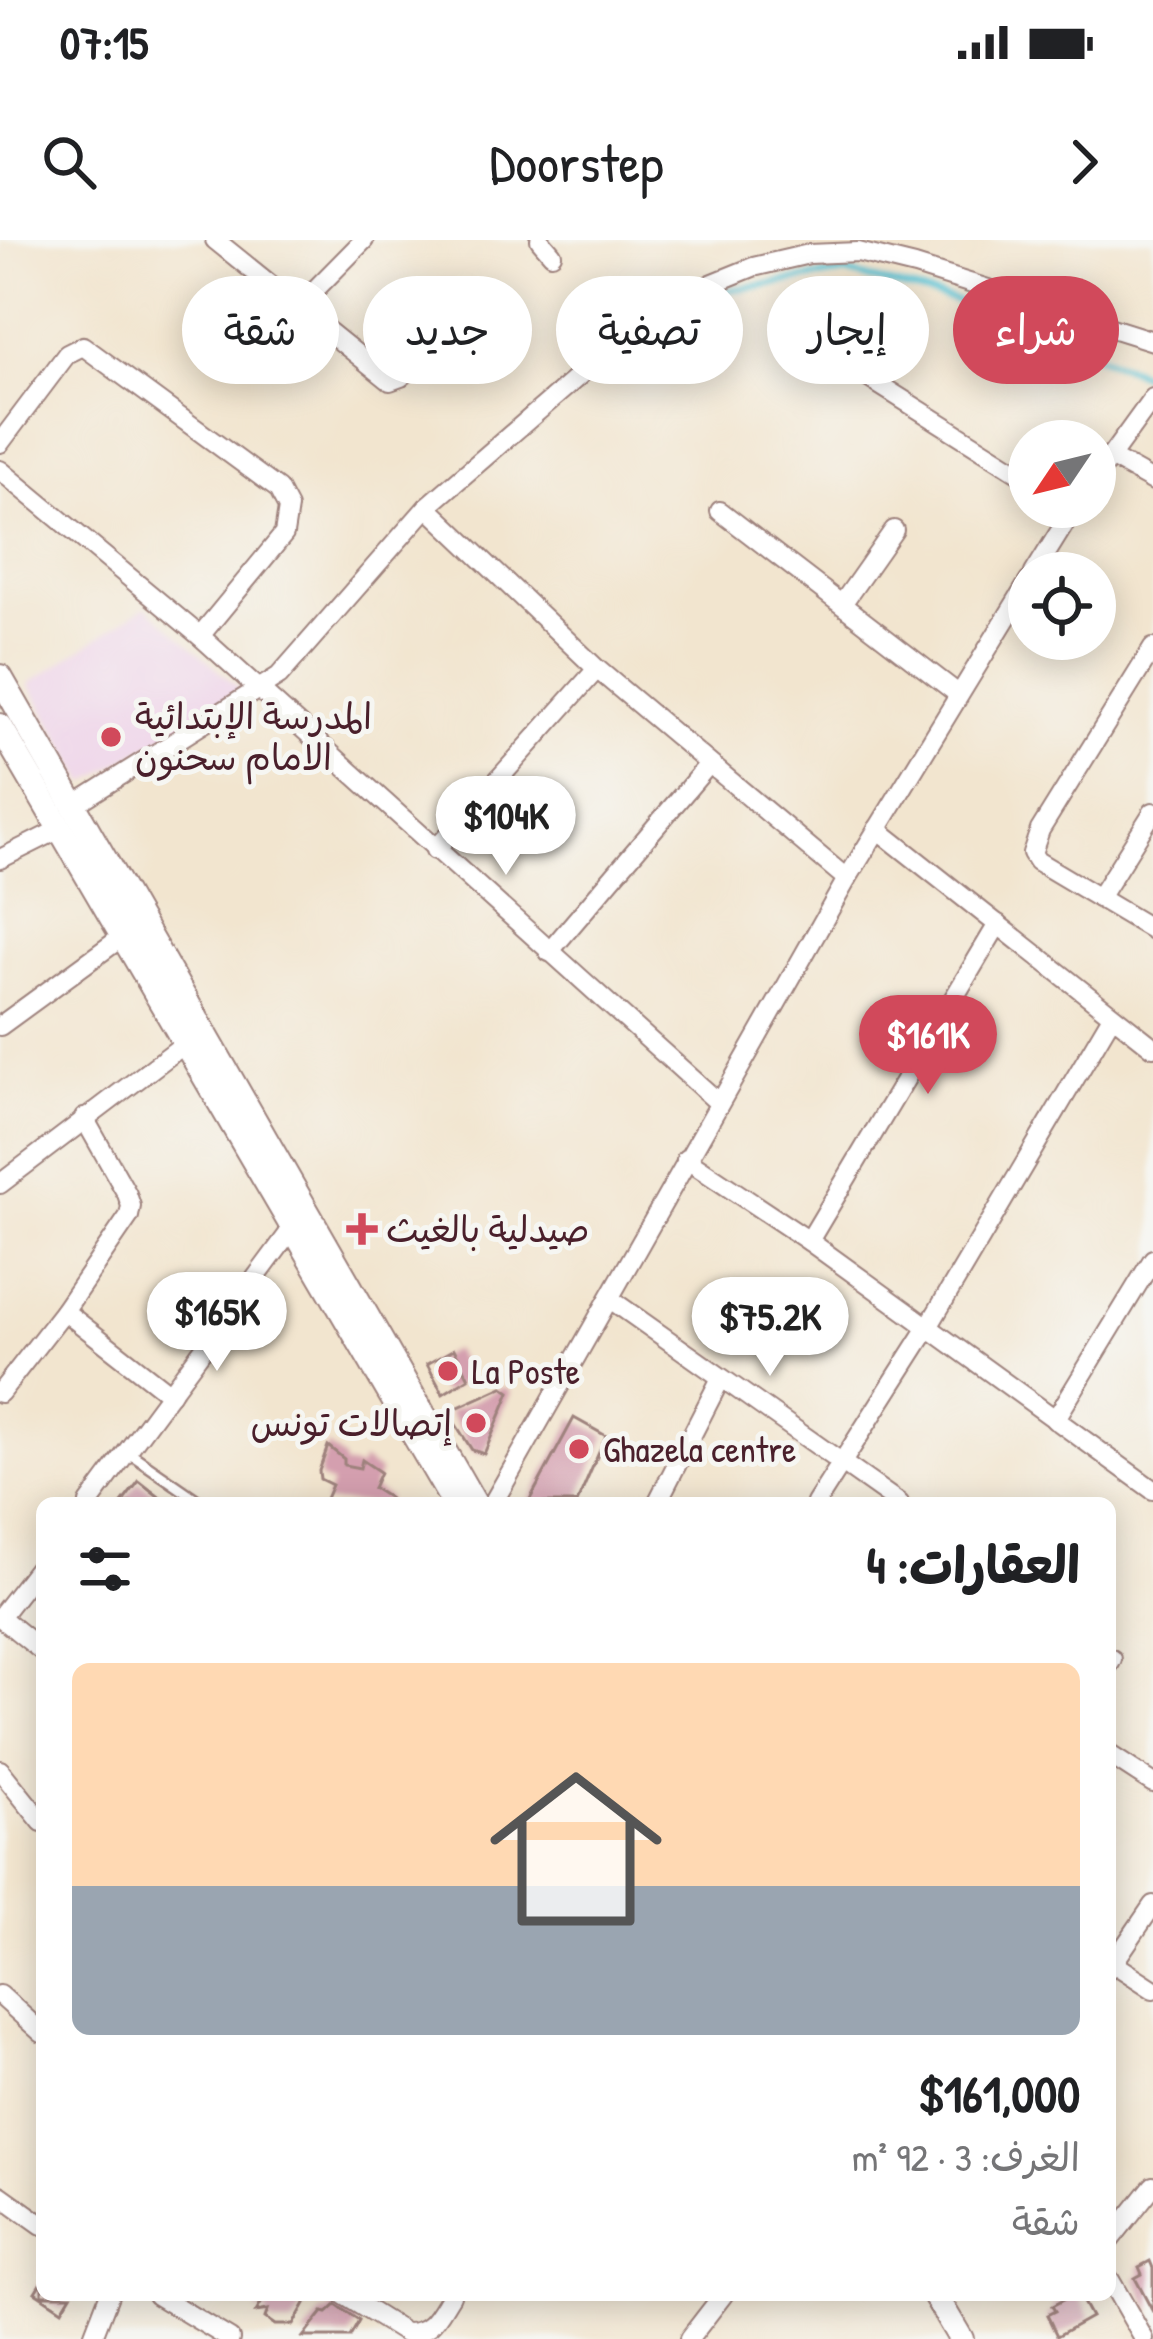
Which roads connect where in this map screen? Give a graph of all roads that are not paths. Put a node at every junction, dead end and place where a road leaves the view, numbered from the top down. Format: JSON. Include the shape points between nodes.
{"nodes":[{"id":1,"x":215,"y":240,"type":"edge"},
{"id":2,"x":364,"y":240,"type":"edge"},
{"id":3,"x":261,"y":276,"type":"edge"},
{"id":4,"x":329,"y":276,"type":"edge"},
{"id":5,"x":339,"y":339,"type":"edge"},
{"id":6,"x":1153,"y":341,"type":"edge"},
{"id":7,"x":363,"y":359,"type":"edge"},
{"id":8,"x":878,"y":384,"type":"edge"},
{"id":9,"x":1153,"y":398,"type":"edge"},
{"id":10,"x":0,"y":443,"type":"edge"},
{"id":11,"x":1116,"y":449,"type":"edge"},
{"id":12,"x":1116,"y":460,"type":"edge"},
{"id":13,"x":1008,"y":466,"type":"edge"},
{"id":14,"x":0,"y":470,"type":"edge"},
{"id":15,"x":1153,"y":481,"type":"edge"},
{"id":16,"x":428,"y":507,"type":"junction"},
{"id":17,"x":720,"y":511,"type":"dead end"},
{"id":18,"x":894,"y":530,"type":"dead end"},
{"id":19,"x":842,"y":604,"type":"junction"},
{"id":20,"x":1008,"y":614,"type":"edge"},
{"id":21,"x":200,"y":636,"type":"junction"},
{"id":22,"x":1153,"y":649,"type":"edge"},
{"id":23,"x":597,"y":669,"type":"junction"},
{"id":24,"x":0,"y":677,"type":"edge"},
{"id":25,"x":258,"y":692,"type":"junction"},
{"id":26,"x":958,"y":694,"type":"junction"},
{"id":27,"x":0,"y":726,"type":"edge"},
{"id":28,"x":19,"y":757,"type":"edge"},
{"id":29,"x":709,"y":764,"type":"junction"},
{"id":30,"x":1153,"y":812,"type":"edge"},
{"id":31,"x":68,"y":816,"type":"junction"},
{"id":32,"x":877,"y":829,"type":"junction"},
{"id":33,"x":435,"y":850,"type":"junction"},
{"id":34,"x":0,"y":859,"type":"edge"},
{"id":35,"x":847,"y":879,"type":"junction"},
{"id":36,"x":1100,"y":898,"type":"junction"},
{"id":37,"x":998,"y":924,"type":"junction"},
{"id":38,"x":1153,"y":930,"type":"edge"},
{"id":39,"x":122,"y":937,"type":"junction"},
{"id":40,"x":549,"y":952,"type":"junction"},
{"id":41,"x":1112,"y":1016,"type":"junction"},
{"id":42,"x":0,"y":1027,"type":"edge"},
{"id":43,"x":183,"y":1045,"type":"junction"},
{"id":44,"x":1153,"y":1047,"type":"edge"},
{"id":45,"x":719,"y":1102,"type":"junction"},
{"id":46,"x":84,"y":1118,"type":"junction"},
{"id":47,"x":686,"y":1159,"type":"junction"},
{"id":48,"x":0,"y":1184,"type":"edge"},
{"id":49,"x":299,"y":1219,"type":"junction"},
{"id":50,"x":809,"y":1241,"type":"junction"},
{"id":51,"x":1153,"y":1259,"type":"edge"},
{"id":52,"x":610,"y":1299,"type":"junction"},
{"id":53,"x":64,"y":1311,"type":"junction"},
{"id":54,"x":927,"y":1329,"type":"junction"},
{"id":55,"x":721,"y":1378,"type":"junction"},
{"id":56,"x":0,"y":1394,"type":"edge"},
{"id":57,"x":170,"y":1394,"type":"junction"},
{"id":58,"x":1055,"y":1420,"type":"junction"},
{"id":59,"x":128,"y":1452,"type":"junction"},
{"id":60,"x":839,"y":1461,"type":"junction"},
{"id":61,"x":1153,"y":1490,"type":"edge"},
{"id":62,"x":93,"y":1497,"type":"edge"},
{"id":63,"x":193,"y":1497,"type":"edge"},
{"id":64,"x":451,"y":1497,"type":"edge"},
{"id":65,"x":470,"y":1497,"type":"edge"},
{"id":66,"x":496,"y":1497,"type":"edge"},
{"id":67,"x":660,"y":1497,"type":"edge"},
{"id":68,"x":819,"y":1497,"type":"edge"},
{"id":69,"x":890,"y":1497,"type":"edge"},
{"id":70,"x":36,"y":1571,"type":"edge"},
{"id":71,"x":0,"y":1617,"type":"edge"},
{"id":72,"x":36,"y":1646,"type":"edge"},
{"id":73,"x":1116,"y":1759,"type":"edge"},
{"id":74,"x":0,"y":1769,"type":"edge"},
{"id":75,"x":1153,"y":1784,"type":"edge"},
{"id":76,"x":36,"y":1814,"type":"edge"},
{"id":77,"x":1153,"y":1905,"type":"edge"},
{"id":78,"x":1116,"y":1957,"type":"edge"},
{"id":79,"x":1116,"y":1967,"type":"edge"},
{"id":80,"x":1153,"y":1989,"type":"edge"},
{"id":81,"x":0,"y":1995,"type":"edge"},
{"id":82,"x":36,"y":2028,"type":"edge"},
{"id":83,"x":1153,"y":2186,"type":"edge"},
{"id":84,"x":0,"y":2195,"type":"edge"},
{"id":85,"x":36,"y":2221,"type":"edge"},
{"id":86,"x":1116,"y":2232,"type":"edge"},
{"id":87,"x":1116,"y":2290,"type":"edge"},
{"id":88,"x":107,"y":2301,"type":"edge"},
{"id":89,"x":167,"y":2301,"type":"edge"},
{"id":90,"x":354,"y":2301,"type":"edge"},
{"id":91,"x":447,"y":2301,"type":"edge"},
{"id":92,"x":718,"y":2301,"type":"edge"},
{"id":93,"x":924,"y":2301,"type":"edge"},
{"id":94,"x":939,"y":2301,"type":"edge"},
{"id":95,"x":92,"y":2339,"type":"edge"},
{"id":96,"x":230,"y":2339,"type":"edge"},
{"id":97,"x":689,"y":2339,"type":"edge"},
{"id":98,"x":946,"y":2339,"type":"edge"},
{"id":99,"x":961,"y":2339,"type":"edge"},
{"id":100,"x":1144,"y":2339,"type":"edge"}],
"edges":[{"from":1,"to":3,"type":"street"},
{"from":2,"to":4,"type":"street"},
{"from":5,"to":7,"type":"street"},
{"from":6,"to":16,"type":"street","via":[[876,255],[809,254],[711,284],[632,330]]},
{"from":8,"to":13,"type":"street"},
{"from":9,"to":11,"type":"street"},
{"from":10,"to":21,"type":"street","via":[[67,354],[83,346],[278,489],[289,508],[284,533]]},
{"from":12,"to":15,"type":"street"},
{"from":14,"to":21,"type":"street"},
{"from":16,"to":23,"type":"street"},
{"from":16,"to":25,"type":"street","via":[[293,663]]},
{"from":17,"to":19,"type":"street"},
{"from":18,"to":19,"type":"street"},
{"from":19,"to":26,"type":"street"},
{"from":20,"to":26,"type":"street"},
{"from":21,"to":25,"type":"street"},
{"from":22,"to":36,"type":"street","via":[[1032,844],[1036,861]]},
{"from":23,"to":29,"type":"street"},
{"from":23,"to":33,"type":"street"},
{"from":24,"to":28,"type":"street"},
{"from":25,"to":31,"type":"street"},
{"from":25,"to":33,"type":"street"},
{"from":26,"to":32,"type":"street"},
{"from":27,"to":28,"type":"street"},
{"from":28,"to":31,"type":"street"},
{"from":29,"to":35,"type":"street"},
{"from":29,"to":40,"type":"street"},
{"from":30,"to":36,"type":"street"},
{"from":31,"to":34,"type":"street"},
{"from":31,"to":39,"type":"street"},
{"from":31,"to":49,"type":"street"},
{"from":32,"to":35,"type":"street"},
{"from":32,"to":37,"type":"street"},
{"from":33,"to":40,"type":"street"},
{"from":35,"to":45,"type":"street"},
{"from":36,"to":38,"type":"street"},
{"from":37,"to":41,"type":"street"},
{"from":37,"to":50,"type":"street"},
{"from":39,"to":42,"type":"street"},
{"from":39,"to":43,"type":"street"},
{"from":40,"to":45,"type":"street"},
{"from":41,"to":44,"type":"street"},
{"from":41,"to":54,"type":"street"},
{"from":43,"to":46,"type":"street"},
{"from":43,"to":49,"type":"street"},
{"from":45,"to":47,"type":"street"},
{"from":46,"to":48,"type":"street"},
{"from":46,"to":53,"type":"street","via":[[131,1206]]},
{"from":47,"to":50,"type":"street"},
{"from":47,"to":52,"type":"street"},
{"from":49,"to":57,"type":"street"},
{"from":49,"to":64,"type":"street"},
{"from":49,"to":65,"type":"street"},
{"from":50,"to":54,"type":"street"},
{"from":51,"to":58,"type":"street"},
{"from":52,"to":55,"type":"street"},
{"from":52,"to":66,"type":"street"},
{"from":53,"to":56,"type":"street"},
{"from":53,"to":57,"type":"street"},
{"from":54,"to":58,"type":"street"},
{"from":54,"to":60,"type":"street"},
{"from":55,"to":60,"type":"street"},
{"from":55,"to":67,"type":"street"},
{"from":57,"to":59,"type":"street"},
{"from":58,"to":61,"type":"street"},
{"from":59,"to":62,"type":"street"},
{"from":59,"to":63,"type":"lane"},
{"from":60,"to":68,"type":"street"},
{"from":60,"to":69,"type":"street"},
{"from":70,"to":71,"type":"street"},
{"from":71,"to":72,"type":"street"},
{"from":73,"to":75,"type":"street"},
{"from":74,"to":76,"type":"street"},
{"from":77,"to":78,"type":"street"},
{"from":79,"to":80,"type":"street"},
{"from":81,"to":82,"type":"street"},
{"from":83,"to":86,"type":"street"},
{"from":84,"to":85,"type":"street"},
{"from":87,"to":100,"type":"street"},
{"from":88,"to":95,"type":"street"},
{"from":89,"to":96,"type":"street"},
{"from":90,"to":91,"type":"street","via":[[417,2334]]},
{"from":92,"to":97,"type":"street"},
{"from":93,"to":98,"type":"street"},
{"from":94,"to":99,"type":"street"}]}
